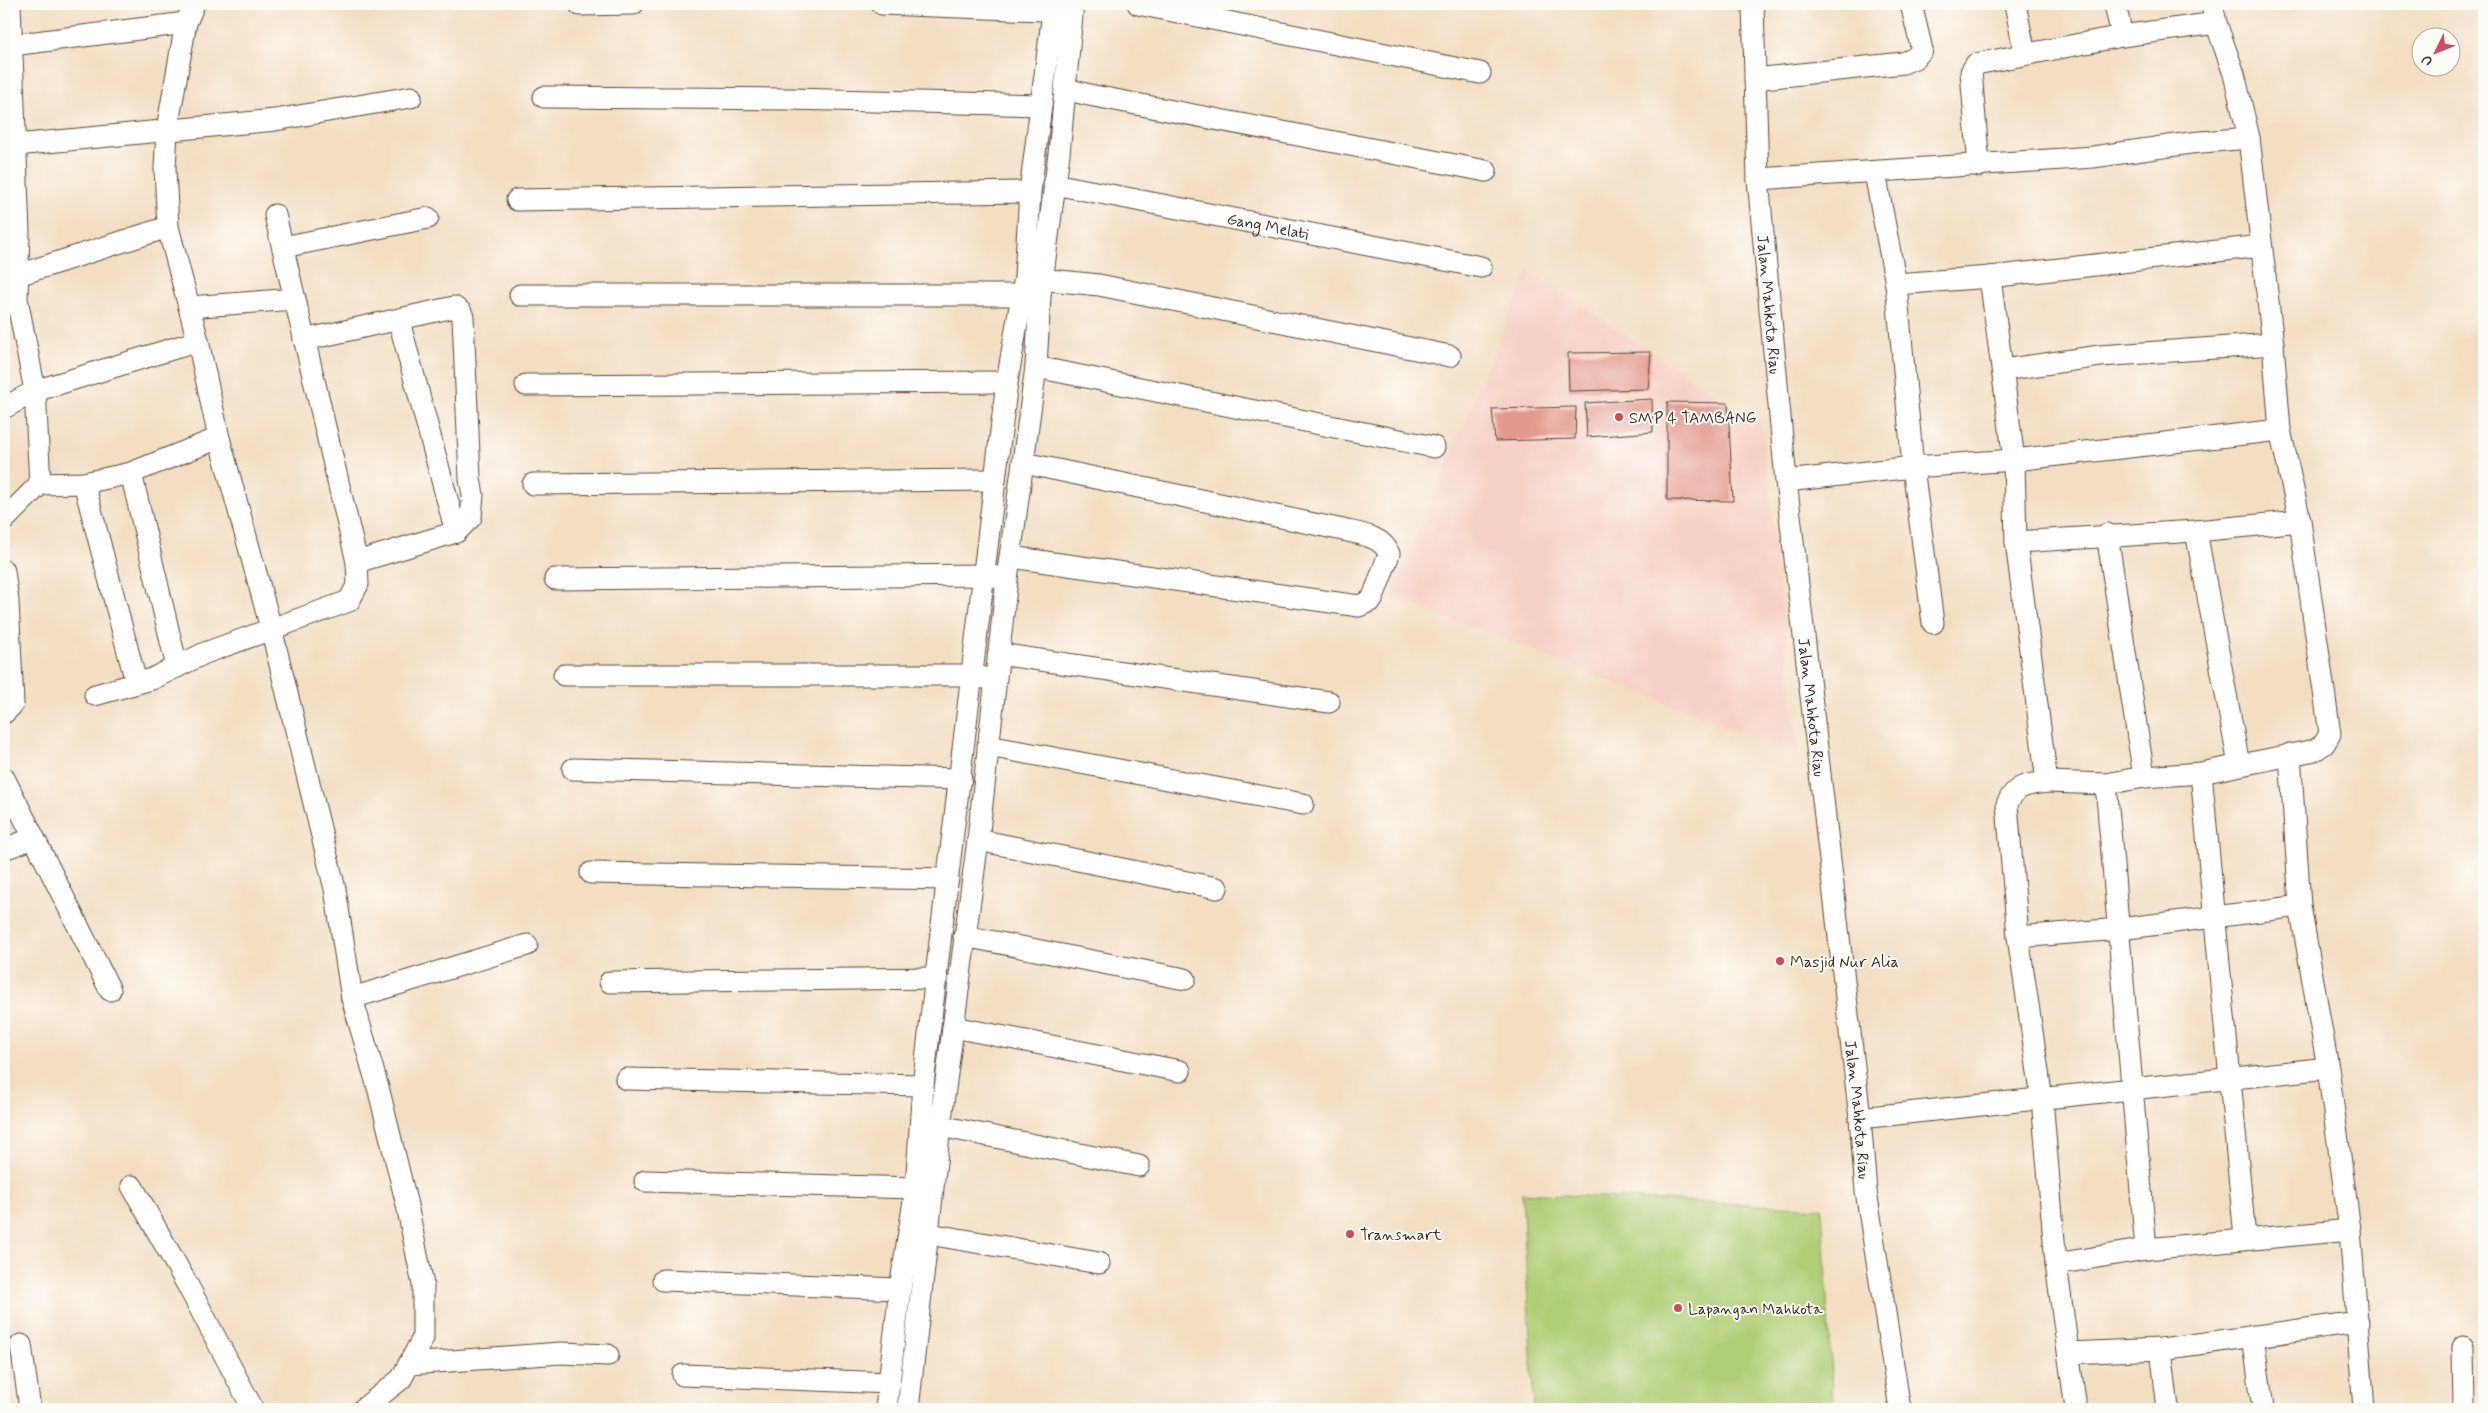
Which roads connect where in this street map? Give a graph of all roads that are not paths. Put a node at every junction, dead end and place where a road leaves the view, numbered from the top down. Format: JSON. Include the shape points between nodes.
{"nodes":[{"id":1,"x":10,"y":4,"type":"edge"},
{"id":2,"x":633,"y":4,"type":"edge"},
{"id":3,"x":882,"y":4,"type":"edge"},
{"id":4,"x":1138,"y":4,"type":"edge"},
{"id":5,"x":1753,"y":4,"type":"edge"},
{"id":6,"x":1911,"y":4,"type":"edge"},
{"id":7,"x":2015,"y":4,"type":"edge"},
{"id":8,"x":2115,"y":4,"type":"edge"},
{"id":9,"x":580,"y":5,"type":"edge"},
{"id":10,"x":1063,"y":7,"type":"edge"},
{"id":11,"x":190,"y":13,"type":"edge"},
{"id":12,"x":2214,"y":14,"type":"edge"},
{"id":13,"x":2122,"y":36,"type":"junction"},
{"id":14,"x":12,"y":46,"type":"junction"},
{"id":15,"x":2025,"y":54,"type":"junction"},
{"id":16,"x":1480,"y":73,"type":"dead end"},
{"id":17,"x":1756,"y":79,"type":"junction"},
{"id":18,"x":1066,"y":89,"type":"junction"},
{"id":19,"x":411,"y":96,"type":"dead end"},
{"id":20,"x":544,"y":97,"type":"dead end"},
{"id":21,"x":1041,"y":105,"type":"junction"},
{"id":22,"x":167,"y":128,"type":"junction"},
{"id":23,"x":2249,"y":138,"type":"junction"},
{"id":24,"x":16,"y":145,"type":"junction"},
{"id":25,"x":1979,"y":166,"type":"junction"},
{"id":26,"x":1486,"y":171,"type":"dead end"},
{"id":27,"x":1875,"y":173,"type":"junction"},
{"id":28,"x":1758,"y":179,"type":"junction"},
{"id":29,"x":1054,"y":184,"type":"junction"},
{"id":30,"x":1030,"y":192,"type":"junction"},
{"id":31,"x":517,"y":200,"type":"dead end"},
{"id":32,"x":275,"y":215,"type":"dead end"},
{"id":33,"x":428,"y":218,"type":"dead end"},
{"id":34,"x":168,"y":227,"type":"junction"},
{"id":35,"x":2261,"y":246,"type":"junction"},
{"id":36,"x":283,"y":247,"type":"junction"},
{"id":37,"x":1481,"y":267,"type":"dead end"},
{"id":38,"x":18,"y":275,"type":"junction"},
{"id":39,"x":1990,"y":277,"type":"junction"},
{"id":40,"x":1896,"y":284,"type":"junction"},
{"id":41,"x":1032,"y":287,"type":"junction"},
{"id":42,"x":520,"y":295,"type":"dead end"},
{"id":43,"x":295,"y":299,"type":"junction"},
{"id":44,"x":10,"y":302,"type":"edge"},
{"id":45,"x":189,"y":308,"type":"junction"},
{"id":46,"x":398,"y":320,"type":"junction"},
{"id":47,"x":304,"y":340,"type":"junction"},
{"id":48,"x":198,"y":341,"type":"junction"},
{"id":49,"x":2273,"y":344,"type":"junction"},
{"id":50,"x":1450,"y":356,"type":"dead end"},
{"id":51,"x":1036,"y":367,"type":"junction"},
{"id":52,"x":2003,"y":370,"type":"junction"},
{"id":53,"x":1007,"y":382,"type":"junction"},
{"id":54,"x":526,"y":385,"type":"dead end"},
{"id":55,"x":35,"y":391,"type":"junction"},
{"id":56,"x":4,"y":408,"type":"edge"},
{"id":57,"x":2280,"y":430,"type":"junction"},
{"id":58,"x":219,"y":438,"type":"junction"},
{"id":59,"x":1434,"y":447,"type":"dead end"},
{"id":60,"x":2014,"y":460,"type":"junction"},
{"id":61,"x":1024,"y":463,"type":"junction"},
{"id":62,"x":1913,"y":466,"type":"junction"},
{"id":63,"x":131,"y":473,"type":"junction"},
{"id":64,"x":995,"y":480,"type":"junction"},
{"id":65,"x":1786,"y":481,"type":"junction"},
{"id":66,"x":84,"y":483,"type":"junction"},
{"id":67,"x":40,"y":484,"type":"junction"},
{"id":68,"x":533,"y":484,"type":"dead end"},
{"id":69,"x":4,"y":520,"type":"edge"},
{"id":70,"x":2300,"y":521,"type":"junction"},
{"id":71,"x":2196,"y":530,"type":"junction"},
{"id":72,"x":456,"y":532,"type":"junction"},
{"id":73,"x":2107,"y":534,"type":"junction"},
{"id":74,"x":2016,"y":542,"type":"junction"},
{"id":75,"x":1010,"y":557,"type":"junction"},
{"id":76,"x":357,"y":562,"type":"junction"},
{"id":77,"x":4,"y":571,"type":"edge"},
{"id":78,"x":984,"y":575,"type":"junction"},
{"id":79,"x":555,"y":579,"type":"dead end"},
{"id":80,"x":1007,"y":579,"type":"junction"},
{"id":81,"x":6,"y":602,"type":"edge"},
{"id":82,"x":1934,"y":623,"type":"dead end"},
{"id":83,"x":271,"y":628,"type":"junction"},
{"id":84,"x":999,"y":654,"type":"junction"},
{"id":85,"x":176,"y":667,"type":"junction"},
{"id":86,"x":564,"y":675,"type":"dead end"},
{"id":87,"x":972,"y":675,"type":"junction"},
{"id":88,"x":996,"y":680,"type":"junction"},
{"id":89,"x":136,"y":682,"type":"junction"},
{"id":90,"x":95,"y":695,"type":"dead end"},
{"id":91,"x":1329,"y":702,"type":"dead end"},
{"id":92,"x":4,"y":713,"type":"edge"},
{"id":93,"x":988,"y":746,"type":"junction"},
{"id":94,"x":2290,"y":754,"type":"junction"},
{"id":95,"x":2239,"y":765,"type":"junction"},
{"id":96,"x":573,"y":769,"type":"dead end"},
{"id":97,"x":2201,"y":773,"type":"junction"},
{"id":98,"x":2144,"y":777,"type":"junction"},
{"id":99,"x":4,"y":778,"type":"edge"},
{"id":100,"x":961,"y":779,"type":"junction"},
{"id":101,"x":2047,"y":782,"type":"junction"},
{"id":102,"x":2106,"y":784,"type":"junction"},
{"id":103,"x":1303,"y":804,"type":"dead end"},
{"id":104,"x":34,"y":838,"type":"junction"},
{"id":105,"x":978,"y":840,"type":"junction"},
{"id":106,"x":4,"y":849,"type":"edge"},
{"id":107,"x":591,"y":873,"type":"dead end"},
{"id":108,"x":948,"y":879,"type":"junction"},
{"id":109,"x":1217,"y":888,"type":"dead end"},
{"id":110,"x":2300,"y":906,"type":"junction"},
{"id":111,"x":2213,"y":917,"type":"junction"},
{"id":112,"x":2120,"y":929,"type":"junction"},
{"id":113,"x":964,"y":936,"type":"junction"},
{"id":114,"x":2018,"y":937,"type":"junction"},
{"id":115,"x":527,"y":945,"type":"dead end"},
{"id":116,"x":936,"y":978,"type":"junction"},
{"id":117,"x":1185,"y":979,"type":"dead end"},
{"id":118,"x":610,"y":982,"type":"dead end"},
{"id":119,"x":110,"y":990,"type":"dead end"},
{"id":120,"x":352,"y":998,"type":"junction"},
{"id":121,"x":953,"y":1027,"type":"junction"},
{"id":122,"x":2328,"y":1068,"type":"junction"},
{"id":123,"x":1180,"y":1071,"type":"dead end"},
{"id":124,"x":626,"y":1079,"type":"dead end"},
{"id":125,"x":2230,"y":1079,"type":"junction"},
{"id":126,"x":923,"y":1085,"type":"junction"},
{"id":127,"x":2134,"y":1089,"type":"junction"},
{"id":128,"x":2042,"y":1099,"type":"junction"},
{"id":129,"x":1860,"y":1118,"type":"junction"},
{"id":130,"x":933,"y":1136,"type":"junction"},
{"id":131,"x":1139,"y":1166,"type":"dead end"},
{"id":132,"x":645,"y":1181,"type":"dead end"},
{"id":133,"x":132,"y":1186,"type":"dead end"},
{"id":134,"x":916,"y":1188,"type":"junction"},
{"id":135,"x":2350,"y":1230,"type":"junction"},
{"id":136,"x":919,"y":1232,"type":"junction"},
{"id":137,"x":2245,"y":1238,"type":"junction"},
{"id":138,"x":2146,"y":1249,"type":"junction"},
{"id":139,"x":1098,"y":1263,"type":"dead end"},
{"id":140,"x":2056,"y":1264,"type":"junction"},
{"id":141,"x":663,"y":1280,"type":"dead end"},
{"id":142,"x":900,"y":1289,"type":"junction"},
{"id":143,"x":2358,"y":1322,"type":"junction"},
{"id":144,"x":2253,"y":1336,"type":"junction"},
{"id":145,"x":21,"y":1345,"type":"dead end"},
{"id":146,"x":2463,"y":1347,"type":"dead end"},
{"id":147,"x":2161,"y":1349,"type":"junction"},
{"id":148,"x":2069,"y":1353,"type":"junction"},
{"id":149,"x":608,"y":1355,"type":"dead end"},
{"id":150,"x":409,"y":1364,"type":"junction"},
{"id":151,"x":684,"y":1375,"type":"dead end"},
{"id":152,"x":890,"y":1383,"type":"junction"},
{"id":153,"x":30,"y":1409,"type":"edge"},
{"id":154,"x":253,"y":1409,"type":"edge"},
{"id":155,"x":364,"y":1409,"type":"edge"},
{"id":156,"x":886,"y":1409,"type":"edge"},
{"id":157,"x":908,"y":1409,"type":"edge"},
{"id":158,"x":1900,"y":1409,"type":"edge"},
{"id":159,"x":2076,"y":1409,"type":"edge"},
{"id":160,"x":2168,"y":1409,"type":"edge"},
{"id":161,"x":2263,"y":1409,"type":"edge"},
{"id":162,"x":2364,"y":1409,"type":"edge"},
{"id":163,"x":2464,"y":1409,"type":"edge"}],
"edges":[{"from":1,"to":14,"type":"street"},
{"from":2,"to":9,"type":"street"},
{"from":3,"to":10,"type":"street"},
{"from":4,"to":16,"type":"street"},
{"from":5,"to":17,"type":"street","name":"Jalan Mahkota Riau"},
{"from":6,"to":17,"type":"street","via":[[1922,50],[1915,58],[1904,63]]},
{"from":7,"to":15,"type":"street"},
{"from":8,"to":13,"type":"street"},
{"from":10,"to":18,"type":"street"},
{"from":10,"to":21,"type":"street"},
{"from":11,"to":14,"type":"street"},
{"from":11,"to":22,"type":"street"},
{"from":12,"to":13,"type":"street"},
{"from":12,"to":23,"type":"street","via":[[2234,74]]},
{"from":13,"to":15,"type":"street"},
{"from":14,"to":24,"type":"street"},
{"from":15,"to":25,"type":"street","via":[[1976,64],[1970,72]]},
{"from":17,"to":28,"type":"street","name":"Jalan Mahkota Riau"},
{"from":18,"to":26,"type":"street"},
{"from":18,"to":29,"type":"street"},
{"from":19,"to":22,"type":"street","via":[[275,120]]},
{"from":20,"to":21,"type":"street"},
{"from":21,"to":30,"type":"street"},
{"from":22,"to":24,"type":"street"},
{"from":22,"to":34,"type":"street"},
{"from":23,"to":25,"type":"street","via":[[2093,157]]},
{"from":23,"to":35,"type":"street"},
{"from":24,"to":38,"type":"street"},
{"from":25,"to":27,"type":"street"},
{"from":27,"to":28,"type":"street"},
{"from":27,"to":40,"type":"street"},
{"from":28,"to":65,"type":"street","name":"Jalan Mahkota Riau"},
{"from":29,"to":37,"type":"street","name":"Gang Melati"},
{"from":29,"to":41,"type":"street"},
{"from":30,"to":31,"type":"street"},
{"from":30,"to":41,"type":"street"},
{"from":32,"to":36,"type":"street"},
{"from":33,"to":36,"type":"street"},
{"from":34,"to":38,"type":"street"},
{"from":34,"to":45,"type":"street"},
{"from":35,"to":39,"type":"street"},
{"from":35,"to":49,"type":"street"},
{"from":36,"to":43,"type":"street"},
{"from":38,"to":44,"type":"street"},
{"from":39,"to":40,"type":"street"},
{"from":39,"to":52,"type":"street"},
{"from":40,"to":62,"type":"street"},
{"from":41,"to":42,"type":"street"},
{"from":41,"to":50,"type":"street","via":[[1099,285]]},
{"from":41,"to":51,"type":"street"},
{"from":41,"to":53,"type":"street"},
{"from":43,"to":45,"type":"street"},
{"from":43,"to":47,"type":"street"},
{"from":44,"to":55,"type":"street"},
{"from":45,"to":48,"type":"street"},
{"from":46,"to":47,"type":"street"},
{"from":46,"to":72,"type":"street"},
{"from":46,"to":72,"type":"street","via":[[454,307],[463,318],[474,511]]},
{"from":47,"to":76,"type":"street"},
{"from":48,"to":55,"type":"street"},
{"from":48,"to":58,"type":"street"},
{"from":49,"to":52,"type":"street","via":[[2100,356]]},
{"from":49,"to":57,"type":"street"},
{"from":51,"to":59,"type":"street"},
{"from":51,"to":61,"type":"street"},
{"from":52,"to":60,"type":"street"},
{"from":53,"to":54,"type":"street"},
{"from":53,"to":64,"type":"street"},
{"from":55,"to":56,"type":"street"},
{"from":55,"to":67,"type":"street"},
{"from":57,"to":60,"type":"street"},
{"from":57,"to":70,"type":"street"},
{"from":58,"to":63,"type":"street"},
{"from":58,"to":83,"type":"street"},
{"from":60,"to":62,"type":"street"},
{"from":60,"to":74,"type":"street"},
{"from":61,"to":75,"type":"street"},
{"from":61,"to":75,"type":"street","via":[[1343,530],[1375,538],[1387,546],[1389,554],[1372,600],[1359,606]]},
{"from":62,"to":65,"type":"street"},
{"from":62,"to":82,"type":"street"},
{"from":63,"to":66,"type":"street"},
{"from":63,"to":85,"type":"street"},
{"from":64,"to":68,"type":"street"},
{"from":64,"to":78,"type":"street"},
{"from":65,"to":129,"type":"street","name":"Jalan Mahkota Riau"},
{"from":66,"to":67,"type":"street"},
{"from":66,"to":89,"type":"street"},
{"from":67,"to":69,"type":"street"},
{"from":70,"to":71,"type":"street"},
{"from":70,"to":94,"type":"street","via":[[2330,734],[2315,750]]},
{"from":71,"to":73,"type":"street"},
{"from":71,"to":95,"type":"street"},
{"from":72,"to":76,"type":"street"},
{"from":73,"to":74,"type":"street"},
{"from":73,"to":98,"type":"street"},
{"from":74,"to":101,"type":"street"},
{"from":75,"to":80,"type":"street"},
{"from":76,"to":83,"type":"street","via":[[358,584],[349,601]]},
{"from":77,"to":81,"type":"street"},
{"from":78,"to":79,"type":"street"},
{"from":78,"to":80,"type":"street"},
{"from":78,"to":87,"type":"street"},
{"from":80,"to":84,"type":"street"},
{"from":81,"to":92,"type":"street","via":[[13,704]]},
{"from":83,"to":85,"type":"street"},
{"from":83,"to":120,"type":"street","via":[[335,889]]},
{"from":84,"to":88,"type":"street"},
{"from":84,"to":91,"type":"street"},
{"from":85,"to":89,"type":"street","via":[[152,679]]},
{"from":86,"to":87,"type":"street"},
{"from":87,"to":88,"type":"street"},
{"from":87,"to":100,"type":"street"},
{"from":88,"to":93,"type":"street"},
{"from":89,"to":90,"type":"street"},
{"from":93,"to":103,"type":"street"},
{"from":93,"to":105,"type":"street"},
{"from":94,"to":95,"type":"street"},
{"from":94,"to":110,"type":"street"},
{"from":95,"to":97,"type":"street"},
{"from":96,"to":100,"type":"street"},
{"from":97,"to":98,"type":"street"},
{"from":97,"to":111,"type":"street"},
{"from":98,"to":102,"type":"street"},
{"from":99,"to":104,"type":"street"},
{"from":100,"to":108,"type":"street"},
{"from":101,"to":102,"type":"street"},
{"from":101,"to":114,"type":"street","via":[[2022,786],[2012,793],[2007,804]]},
{"from":102,"to":112,"type":"street"},
{"from":104,"to":106,"type":"street"},
{"from":104,"to":119,"type":"street"},
{"from":105,"to":109,"type":"street"},
{"from":105,"to":113,"type":"street"},
{"from":107,"to":108,"type":"street"},
{"from":108,"to":116,"type":"street"},
{"from":110,"to":111,"type":"street"},
{"from":110,"to":122,"type":"street"},
{"from":111,"to":112,"type":"street"},
{"from":111,"to":125,"type":"street"},
{"from":112,"to":114,"type":"street"},
{"from":112,"to":127,"type":"street"},
{"from":113,"to":117,"type":"street"},
{"from":113,"to":121,"type":"street"},
{"from":114,"to":128,"type":"street"},
{"from":115,"to":120,"type":"street"},
{"from":116,"to":118,"type":"street"},
{"from":116,"to":126,"type":"street"},
{"from":120,"to":150,"type":"street","via":[[384,1110],[423,1285],[423,1338]]},
{"from":121,"to":123,"type":"street"},
{"from":121,"to":130,"type":"street"},
{"from":122,"to":125,"type":"street"},
{"from":122,"to":135,"type":"street"},
{"from":124,"to":126,"type":"street"},
{"from":125,"to":127,"type":"street"},
{"from":125,"to":137,"type":"street"},
{"from":126,"to":130,"type":"street"},
{"from":127,"to":128,"type":"street"},
{"from":127,"to":138,"type":"street"},
{"from":128,"to":129,"type":"street"},
{"from":128,"to":140,"type":"street"},
{"from":129,"to":158,"type":"street","name":"Jalan Mahkota Riau","via":[[1866,1191]]},
{"from":130,"to":131,"type":"street"},
{"from":130,"to":134,"type":"street"},
{"from":130,"to":136,"type":"street"},
{"from":132,"to":134,"type":"street"},
{"from":133,"to":154,"type":"street"},
{"from":134,"to":136,"type":"street"},
{"from":135,"to":137,"type":"street"},
{"from":135,"to":143,"type":"street"},
{"from":136,"to":139,"type":"street"},
{"from":136,"to":142,"type":"street"},
{"from":136,"to":157,"type":"street"},
{"from":137,"to":138,"type":"street"},
{"from":138,"to":140,"type":"street"},
{"from":140,"to":148,"type":"street"},
{"from":141,"to":142,"type":"street"},
{"from":142,"to":152,"type":"street"},
{"from":143,"to":144,"type":"street"},
{"from":143,"to":162,"type":"street"},
{"from":144,"to":147,"type":"street"},
{"from":144,"to":161,"type":"street"},
{"from":145,"to":153,"type":"street"},
{"from":146,"to":163,"type":"street"},
{"from":147,"to":148,"type":"street"},
{"from":147,"to":160,"type":"street"},
{"from":148,"to":159,"type":"street"},
{"from":149,"to":150,"type":"street","via":[[561,1352]]},
{"from":150,"to":155,"type":"street","via":[[401,1379]]},
{"from":151,"to":152,"type":"street"},
{"from":152,"to":156,"type":"street"}]}
